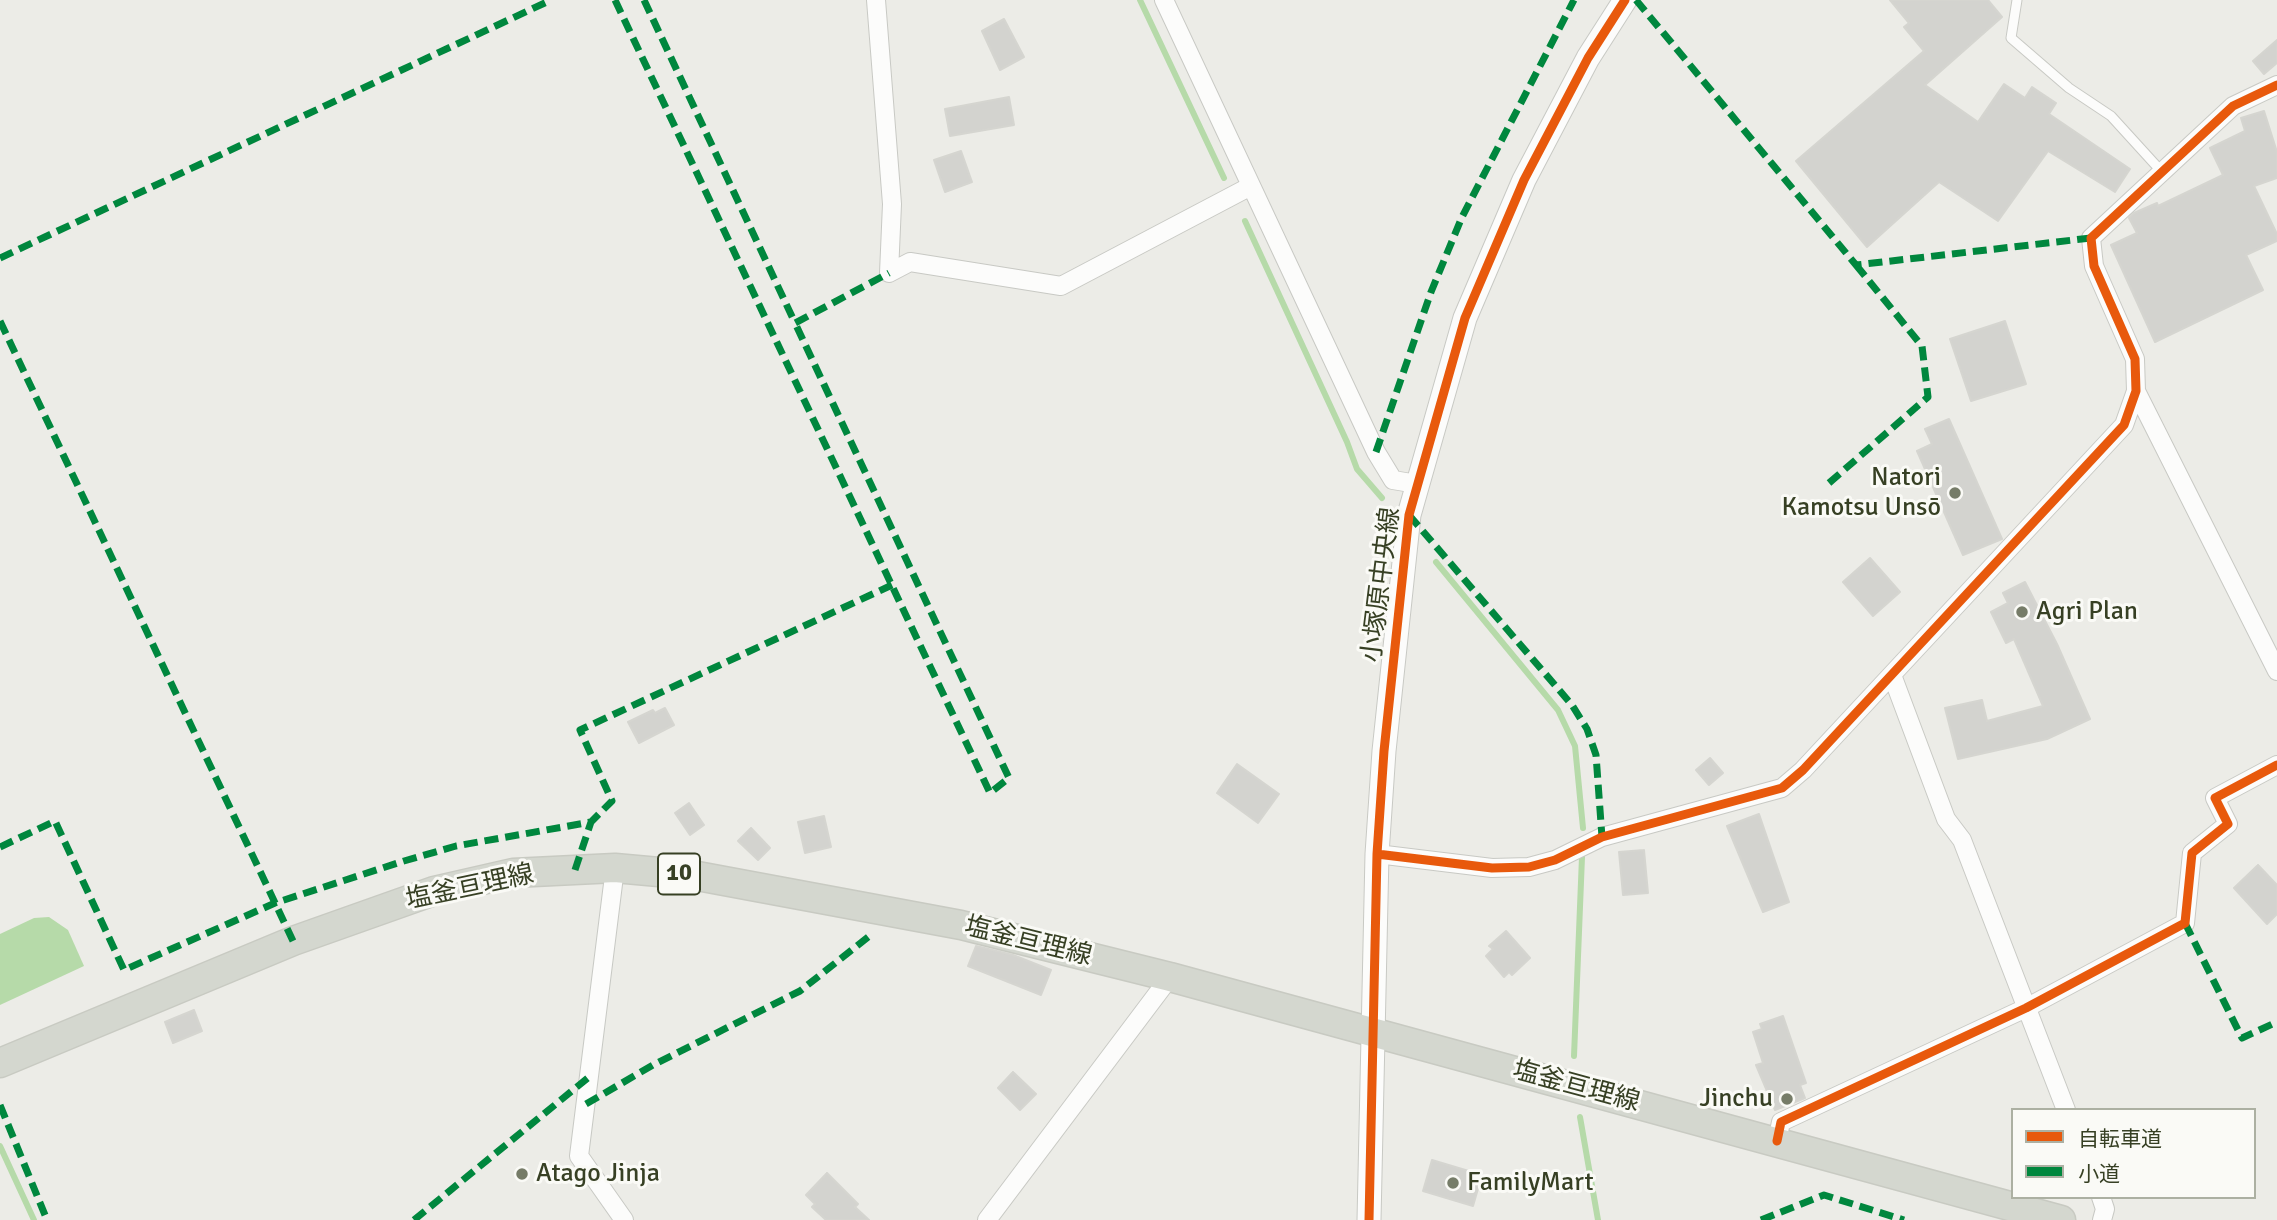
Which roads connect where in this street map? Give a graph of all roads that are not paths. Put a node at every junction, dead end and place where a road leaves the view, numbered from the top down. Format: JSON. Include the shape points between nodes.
{"nodes":[{"id":1,"x":876,"y":0,"type":"edge"},
{"id":2,"x":1164,"y":0,"type":"edge"},
{"id":3,"x":1625,"y":0,"type":"edge"},
{"id":4,"x":2017,"y":0,"type":"edge"},
{"id":5,"x":2277,"y":85,"type":"edge"},
{"id":6,"x":2162,"y":172,"type":"junction"},
{"id":7,"x":1251,"y":186,"type":"junction"},
{"id":8,"x":2136,"y":391,"type":"junction"},
{"id":9,"x":1417,"y":484,"type":"junction"},
{"id":10,"x":2277,"y":671,"type":"edge"},
{"id":11,"x":1892,"y":675,"type":"junction"},
{"id":12,"x":2277,"y":765,"type":"edge"},
{"id":13,"x":1377,"y":854,"type":"junction"},
{"id":14,"x":614,"y":868,"type":"junction"},
{"id":15,"x":1170,"y":977,"type":"junction"},
{"id":16,"x":2026,"y":1008,"type":"junction"},
{"id":17,"x":1374,"y":1032,"type":"junction"},
{"id":18,"x":0,"y":1063,"type":"edge"},
{"id":19,"x":2065,"y":1108,"type":"edge"},
{"id":20,"x":1777,"y":1141,"type":"junction"},
{"id":21,"x":2102,"y":1199,"type":"edge"},
{"id":22,"x":624,"y":1220,"type":"edge"},
{"id":23,"x":987,"y":1220,"type":"edge"},
{"id":24,"x":1369,"y":1220,"type":"edge"},
{"id":25,"x":2061,"y":1220,"type":"edge"},
{"id":26,"x":2102,"y":1220,"type":"edge"}],
"edges":[{"from":1,"to":7,"type":"street","via":[[892,204],[889,273],[910,262],[1061,286]]},
{"from":2,"to":7,"type":"street"},
{"from":3,"to":9,"type":"street","name":"小塚原中央線","via":[[1588,58],[1502,230],[1465,318]]},
{"from":4,"to":6,"type":"lane","via":[[2011,38],[2110,116]]},
{"from":5,"to":6,"type":"street","via":[[2233,106]]},
{"from":6,"to":8,"type":"street","via":[[2091,238],[2094,266],[2134,359]]},
{"from":7,"to":9,"type":"street","via":[[1376,452],[1393,480]]},
{"from":8,"to":10,"type":"street"},
{"from":8,"to":11,"type":"street","via":[[2124,425]]},
{"from":9,"to":13,"type":"street","name":"小塚原中央線","via":[[1402,567]]},
{"from":11,"to":13,"type":"street","via":[[1782,788],[1602,837],[1556,860],[1529,867],[1492,868]]},
{"from":11,"to":16,"type":"street","via":[[1946,819],[1962,840]]},
{"from":12,"to":16,"type":"street","via":[[2215,798],[2228,824],[2192,853],[2185,923]]},
{"from":13,"to":17,"type":"street","name":"小塚原中央線"},
{"from":14,"to":15,"type":"main road","name":"塩釜亘理線","number":"10","via":[[692,875],[961,925]]},
{"from":14,"to":18,"type":"main road","name":"塩釜亘理線","number":"10","via":[[513,873],[433,891],[293,941]]},
{"from":14,"to":22,"type":"street","via":[[579,1156]]},
{"from":15,"to":17,"type":"main road","name":"塩釜亘理線","number":"10"},
{"from":15,"to":23,"type":"street"},
{"from":16,"to":19,"type":"street"},
{"from":16,"to":20,"type":"street","via":[[1782,1122]]},
{"from":17,"to":20,"type":"main road","name":"塩釜亘理線","number":"10"},
{"from":17,"to":24,"type":"street","name":"小塚原中央線"},
{"from":20,"to":25,"type":"main road","name":"塩釜亘理線","number":"10"},
{"from":21,"to":26,"type":"street"}]}
